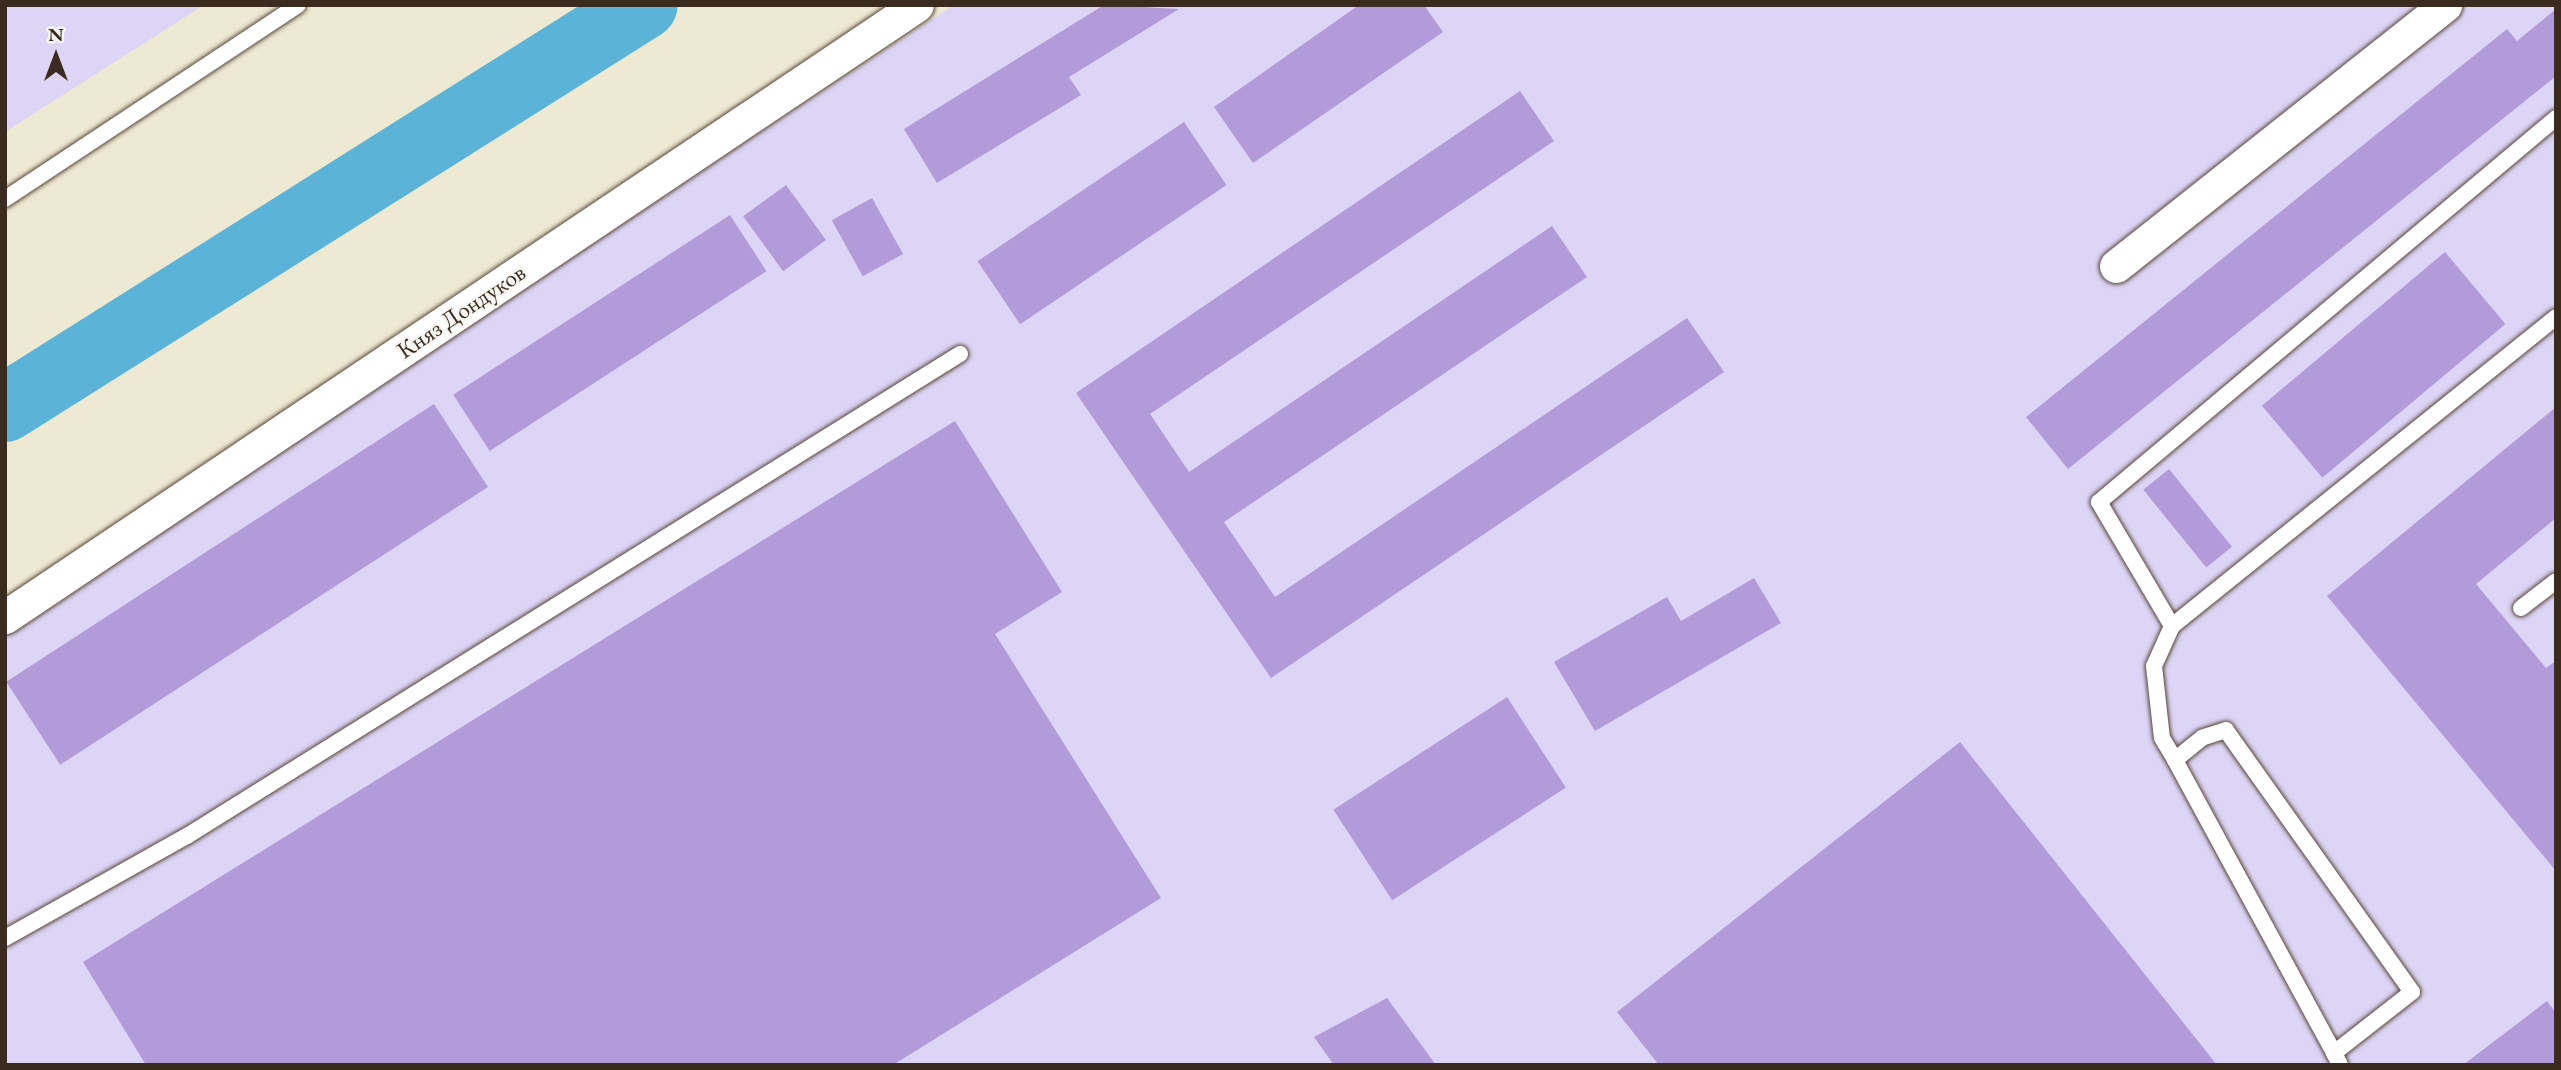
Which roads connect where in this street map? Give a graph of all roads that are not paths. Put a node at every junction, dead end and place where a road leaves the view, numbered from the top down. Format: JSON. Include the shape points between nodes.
{"nodes":[{"id":1,"x":298,"y":5,"type":"edge"},
{"id":2,"x":917,"y":5,"type":"edge"},
{"id":3,"x":2445,"y":5,"type":"edge"},
{"id":4,"x":2556,"y":118,"type":"edge"},
{"id":5,"x":5,"y":199,"type":"edge"},
{"id":6,"x":2116,"y":266,"type":"dead end"},
{"id":7,"x":2556,"y":317,"type":"edge"},
{"id":8,"x":960,"y":354,"type":"dead end"},
{"id":9,"x":2556,"y":581,"type":"edge"},
{"id":10,"x":2521,"y":608,"type":"dead end"},
{"id":11,"x":5,"y":617,"type":"edge"},
{"id":12,"x":2172,"y":626,"type":"junction"},
{"id":13,"x":2175,"y":760,"type":"junction"},
{"id":14,"x":5,"y":938,"type":"edge"},
{"id":15,"x":2337,"y":1059,"type":"edge"}],
"edges":[{"from":1,"to":5,"type":"lane"},
{"from":2,"to":11,"type":"street","name":"Княз Дондуков"},
{"from":3,"to":6,"type":"street"},
{"from":4,"to":12,"type":"lane","via":[[2099,502]]},
{"from":7,"to":12,"type":"lane"},
{"from":8,"to":14,"type":"lane","via":[[187,836]]},
{"from":9,"to":10,"type":"lane"},
{"from":12,"to":13,"type":"lane","via":[[2154,666],[2162,738]]},
{"from":13,"to":15,"type":"lane"},
{"from":13,"to":15,"type":"lane","via":[[2202,738],[2226,730],[2412,992]]}]}
